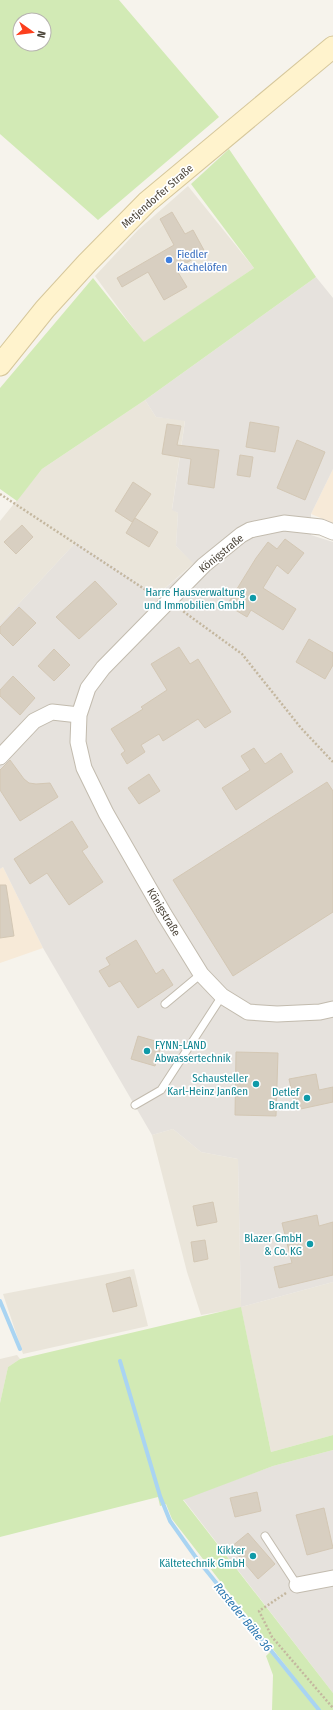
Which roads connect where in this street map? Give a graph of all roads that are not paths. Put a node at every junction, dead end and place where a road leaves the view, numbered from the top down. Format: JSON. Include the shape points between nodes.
{"nodes":[{"id":1,"x":333,"y":47,"type":"edge"},
{"id":2,"x":0,"y":365,"type":"edge"},
{"id":3,"x":333,"y":532,"type":"edge"},
{"id":4,"x":79,"y":715,"type":"junction"},
{"id":5,"x":0,"y":757,"type":"edge"},
{"id":6,"x":201,"y":974,"type":"junction"},
{"id":7,"x":222,"y":996,"type":"junction"},
{"id":8,"x":164,"y":1004,"type":"dead end"},
{"id":9,"x":333,"y":1009,"type":"edge"},
{"id":10,"x":135,"y":1105,"type":"dead end"},
{"id":11,"x":264,"y":1536,"type":"dead end"},
{"id":12,"x":333,"y":1578,"type":"edge"},
{"id":13,"x":296,"y":1586,"type":"joint"}],
"edges":[{"from":1,"to":2,"type":"street","name":"Metjendorfer Straße","via":[[147,202],[45,309]]},
{"from":3,"to":4,"type":"street","name":"Königstraße","via":[[321,527],[284,523],[250,530],[241,535],[204,565],[171,604],[103,668],[88,688]]},
{"from":4,"to":5,"type":"street","via":[[52,712],[34,721]]},
{"from":4,"to":6,"type":"street","name":"Königstraße","via":[[78,742],[84,768],[136,866]]},
{"from":6,"to":7,"type":"street","name":"Königstraße"},
{"from":6,"to":8,"type":"lane"},
{"from":7,"to":9,"type":"street","name":"Königstraße","via":[[248,1012],[277,1014]]},
{"from":7,"to":10,"type":"lane","via":[[161,1090]]},
{"from":11,"to":13,"type":"lane"},
{"from":12,"to":13,"type":"street"}]}
